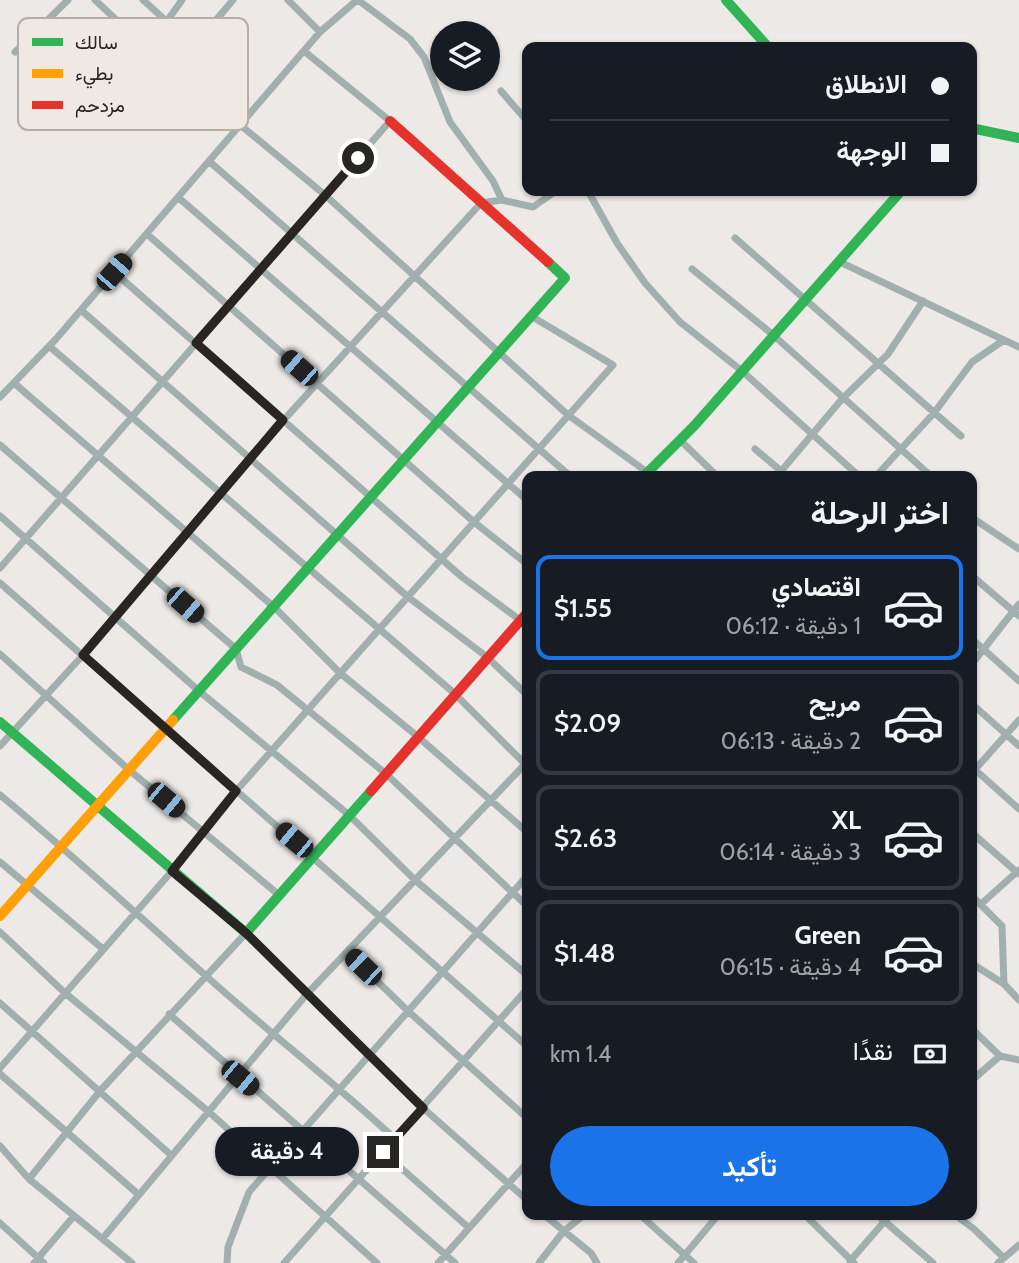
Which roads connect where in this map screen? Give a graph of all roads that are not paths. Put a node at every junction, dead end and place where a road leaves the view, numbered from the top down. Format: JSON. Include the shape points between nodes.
{"nodes":[{"id":1,"x":68,"y":0,"type":"edge"},
{"id":2,"x":95,"y":0,"type":"edge"},
{"id":3,"x":143,"y":0,"type":"edge"},
{"id":4,"x":182,"y":0,"type":"edge"},
{"id":5,"x":233,"y":0,"type":"edge"},
{"id":6,"x":288,"y":0,"type":"edge"},
{"id":7,"x":357,"y":0,"type":"edge"},
{"id":8,"x":726,"y":0,"type":"edge"},
{"id":9,"x":50,"y":18,"type":"edge"},
{"id":10,"x":114,"y":18,"type":"edge"},
{"id":11,"x":164,"y":18,"type":"edge"},
{"id":12,"x":169,"y":18,"type":"edge"},
{"id":13,"x":218,"y":18,"type":"edge"},
{"id":14,"x":320,"y":32,"type":"junction"},
{"id":15,"x":764,"y":42,"type":"edge"},
{"id":16,"x":18,"y":49,"type":"edge"},
{"id":17,"x":304,"y":51,"type":"junction"},
{"id":18,"x":15,"y":52,"type":"dead end"},
{"id":19,"x":501,"y":91,"type":"dead end"},
{"id":20,"x":522,"y":115,"type":"edge"},
{"id":21,"x":248,"y":118,"type":"edge"},
{"id":22,"x":390,"y":121,"type":"junction"},
{"id":23,"x":248,"y":128,"type":"edge"},
{"id":24,"x":977,"y":129,"type":"edge"},
{"id":25,"x":238,"y":130,"type":"edge"},
{"id":26,"x":1019,"y":138,"type":"edge"},
{"id":27,"x":210,"y":162,"type":"junction"},
{"id":28,"x":325,"y":195,"type":"junction"},
{"id":29,"x":549,"y":196,"type":"edge"},
{"id":30,"x":591,"y":196,"type":"edge"},
{"id":31,"x":897,"y":196,"type":"edge"},
{"id":32,"x":179,"y":198,"type":"junction"},
{"id":33,"x":502,"y":200,"type":"junction"},
{"id":34,"x":481,"y":203,"type":"junction"},
{"id":35,"x":292,"y":233,"type":"junction"},
{"id":36,"x":148,"y":234,"type":"junction"},
{"id":37,"x":735,"y":238,"type":"dead end"},
{"id":38,"x":840,"y":262,"type":"junction"},
{"id":39,"x":261,"y":269,"type":"junction"},
{"id":40,"x":692,"y":269,"type":"dead end"},
{"id":41,"x":114,"y":272,"type":"junction"},
{"id":42,"x":415,"y":276,"type":"junction"},
{"id":43,"x":808,"y":299,"type":"junction"},
{"id":44,"x":923,"y":301,"type":"junction"},
{"id":45,"x":228,"y":307,"type":"junction"},
{"id":46,"x":81,"y":310,"type":"junction"},
{"id":47,"x":383,"y":312,"type":"junction"},
{"id":48,"x":531,"y":316,"type":"junction"},
{"id":49,"x":772,"y":334,"type":"junction"},
{"id":50,"x":1004,"y":340,"type":"junction"},
{"id":51,"x":196,"y":343,"type":"junction"},
{"id":52,"x":49,"y":346,"type":"junction"},
{"id":53,"x":350,"y":347,"type":"junction"},
{"id":54,"x":1019,"y":347,"type":"edge"},
{"id":55,"x":499,"y":352,"type":"junction"},
{"id":56,"x":878,"y":365,"type":"junction"},
{"id":57,"x":742,"y":371,"type":"junction"},
{"id":58,"x":164,"y":380,"type":"junction"},
{"id":59,"x":14,"y":383,"type":"junction"},
{"id":60,"x":317,"y":384,"type":"junction"},
{"id":61,"x":469,"y":386,"type":"junction"},
{"id":62,"x":0,"y":397,"type":"edge"},
{"id":63,"x":842,"y":399,"type":"junction"},
{"id":64,"x":934,"y":413,"type":"junction"},
{"id":65,"x":569,"y":415,"type":"junction"},
{"id":66,"x":131,"y":417,"type":"junction"},
{"id":67,"x":283,"y":420,"type":"junction"},
{"id":68,"x":437,"y":423,"type":"junction"},
{"id":69,"x":813,"y":434,"type":"junction"},
{"id":70,"x":961,"y":436,"type":"dead end"},
{"id":71,"x":680,"y":440,"type":"junction"},
{"id":72,"x":0,"y":445,"type":"edge"},
{"id":73,"x":899,"y":448,"type":"junction"},
{"id":74,"x":538,"y":449,"type":"junction"},
{"id":75,"x":755,"y":449,"type":"dead end"},
{"id":76,"x":98,"y":456,"type":"junction"},
{"id":77,"x":251,"y":456,"type":"junction"},
{"id":78,"x":405,"y":459,"type":"junction"},
{"id":79,"x":564,"y":471,"type":"edge"},
{"id":80,"x":641,"y":471,"type":"edge"},
{"id":81,"x":648,"y":471,"type":"edge"},
{"id":82,"x":713,"y":471,"type":"edge"},
{"id":83,"x":779,"y":471,"type":"edge"},
{"id":84,"x":784,"y":471,"type":"edge"},
{"id":85,"x":854,"y":471,"type":"edge"},
{"id":86,"x":880,"y":471,"type":"edge"},
{"id":87,"x":925,"y":471,"type":"edge"},
{"id":88,"x":509,"y":483,"type":"junction"},
{"id":89,"x":219,"y":493,"type":"junction"},
{"id":90,"x":522,"y":495,"type":"edge"},
{"id":91,"x":62,"y":497,"type":"junction"},
{"id":92,"x":371,"y":497,"type":"junction"},
{"id":93,"x":0,"y":516,"type":"edge"},
{"id":94,"x":977,"y":521,"type":"edge"},
{"id":95,"x":474,"y":522,"type":"junction"},
{"id":96,"x":187,"y":532,"type":"junction"},
{"id":97,"x":339,"y":533,"type":"junction"},
{"id":98,"x":25,"y":539,"type":"junction"},
{"id":99,"x":1019,"y":549,"type":"edge"},
{"id":100,"x":442,"y":559,"type":"junction"},
{"id":101,"x":522,"y":560,"type":"edge"},
{"id":102,"x":0,"y":568,"type":"edge"},
{"id":103,"x":307,"y":569,"type":"junction"},
{"id":104,"x":151,"y":575,"type":"junction"},
{"id":105,"x":977,"y":580,"type":"edge"},
{"id":106,"x":0,"y":583,"type":"edge"},
{"id":107,"x":408,"y":597,"type":"junction"},
{"id":108,"x":274,"y":607,"type":"junction"},
{"id":109,"x":1017,"y":611,"type":"edge"},
{"id":110,"x":114,"y":617,"type":"junction"},
{"id":111,"x":522,"y":618,"type":"edge"},
{"id":112,"x":522,"y":623,"type":"edge"},
{"id":113,"x":379,"y":630,"type":"junction"},
{"id":114,"x":977,"y":643,"type":"edge"},
{"id":115,"x":236,"y":649,"type":"junction"},
{"id":116,"x":986,"y":651,"type":"junction"},
{"id":117,"x":0,"y":654,"type":"edge"},
{"id":118,"x":83,"y":655,"type":"junction"},
{"id":119,"x":486,"y":657,"type":"junction"},
{"id":120,"x":977,"y":660,"type":"edge"},
{"id":121,"x":341,"y":673,"type":"junction"},
{"id":122,"x":1019,"y":681,"type":"edge"},
{"id":123,"x":522,"y":690,"type":"edge"},
{"id":124,"x":199,"y":691,"type":"junction"},
{"id":125,"x":454,"y":693,"type":"junction"},
{"id":126,"x":46,"y":695,"type":"junction"},
{"id":127,"x":977,"y":708,"type":"edge"},
{"id":128,"x":307,"y":712,"type":"junction"},
{"id":129,"x":1019,"y":720,"type":"edge"},
{"id":130,"x":0,"y":722,"type":"edge"},
{"id":131,"x":166,"y":729,"type":"junction"},
{"id":132,"x":13,"y":733,"type":"junction"},
{"id":133,"x":1004,"y":733,"type":"junction"},
{"id":134,"x":417,"y":736,"type":"junction"},
{"id":135,"x":1019,"y":746,"type":"edge"},
{"id":136,"x":0,"y":747,"type":"edge"},
{"id":137,"x":272,"y":751,"type":"junction"},
{"id":138,"x":522,"y":760,"type":"edge"},
{"id":139,"x":977,"y":765,"type":"edge"},
{"id":140,"x":522,"y":768,"type":"edge"},
{"id":141,"x":128,"y":769,"type":"junction"},
{"id":142,"x":977,"y":773,"type":"edge"},
{"id":143,"x":385,"y":774,"type":"junction"},
{"id":144,"x":236,"y":791,"type":"junction"},
{"id":145,"x":0,"y":795,"type":"edge"},
{"id":146,"x":489,"y":801,"type":"junction"},
{"id":147,"x":96,"y":806,"type":"junction"},
{"id":148,"x":1019,"y":809,"type":"edge"},
{"id":149,"x":349,"y":815,"type":"junction"},
{"id":150,"x":522,"y":828,"type":"edge"},
{"id":151,"x":203,"y":831,"type":"junction"},
{"id":152,"x":977,"y":837,"type":"edge"},
{"id":153,"x":455,"y":838,"type":"junction"},
{"id":154,"x":61,"y":846,"type":"junction"},
{"id":155,"x":313,"y":856,"type":"junction"},
{"id":156,"x":0,"y":862,"type":"edge"},
{"id":157,"x":172,"y":871,"type":"junction"},
{"id":158,"x":1018,"y":872,"type":"edge"},
{"id":159,"x":415,"y":880,"type":"junction"},
{"id":160,"x":522,"y":882,"type":"edge"},
{"id":161,"x":28,"y":885,"type":"junction"},
{"id":162,"x":512,"y":893,"type":"junction"},
{"id":163,"x":279,"y":895,"type":"junction"},
{"id":164,"x":977,"y":900,"type":"edge"},
{"id":165,"x":522,"y":902,"type":"edge"},
{"id":166,"x":981,"y":904,"type":"junction"},
{"id":167,"x":136,"y":910,"type":"junction"},
{"id":168,"x":0,"y":916,"type":"edge"},
{"id":169,"x":381,"y":916,"type":"junction"},
{"id":170,"x":0,"y":932,"type":"edge"},
{"id":171,"x":246,"y":933,"type":"junction"},
{"id":172,"x":476,"y":934,"type":"junction"},
{"id":173,"x":103,"y":948,"type":"junction"},
{"id":174,"x":347,"y":952,"type":"junction"},
{"id":175,"x":977,"y":967,"type":"edge"},
{"id":176,"x":444,"y":971,"type":"junction"},
{"id":177,"x":522,"y":971,"type":"edge"},
{"id":178,"x":206,"y":975,"type":"junction"},
{"id":179,"x":1004,"y":984,"type":"junction"},
{"id":180,"x":65,"y":993,"type":"junction"},
{"id":181,"x":306,"y":995,"type":"junction"},
{"id":182,"x":522,"y":995,"type":"edge"},
{"id":183,"x":1019,"y":1000,"type":"edge"},
{"id":184,"x":0,"y":1003,"type":"edge"},
{"id":185,"x":408,"y":1012,"type":"junction"},
{"id":186,"x":169,"y":1014,"type":"junction"},
{"id":187,"x":499,"y":1021,"type":"junction"},
{"id":188,"x":32,"y":1032,"type":"junction"},
{"id":189,"x":275,"y":1034,"type":"junction"},
{"id":190,"x":977,"y":1034,"type":"edge"},
{"id":191,"x":522,"y":1042,"type":"edge"},
{"id":192,"x":137,"y":1050,"type":"junction"},
{"id":193,"x":369,"y":1056,"type":"junction"},
{"id":194,"x":1000,"y":1056,"type":"junction"},
{"id":195,"x":464,"y":1060,"type":"junction"},
{"id":196,"x":1019,"y":1060,"type":"edge"},
{"id":197,"x":0,"y":1071,"type":"edge"},
{"id":198,"x":977,"y":1076,"type":"edge"},
{"id":199,"x":240,"y":1078,"type":"junction"},
{"id":200,"x":340,"y":1088,"type":"junction"},
{"id":201,"x":100,"y":1091,"type":"junction"},
{"id":202,"x":423,"y":1108,"type":"junction"},
{"id":203,"x":209,"y":1112,"type":"junction"},
{"id":204,"x":522,"y":1113,"type":"edge"},
{"id":205,"x":302,"y":1130,"type":"junction"},
{"id":206,"x":67,"y":1132,"type":"junction"},
{"id":207,"x":395,"y":1139,"type":"junction"},
{"id":208,"x":0,"y":1146,"type":"edge"},
{"id":209,"x":383,"y":1152,"type":"junction"},
{"id":210,"x":171,"y":1155,"type":"junction"},
{"id":211,"x":270,"y":1168,"type":"junction"},
{"id":212,"x":522,"y":1169,"type":"edge"},
{"id":213,"x":360,"y":1178,"type":"junction"},
{"id":214,"x":29,"y":1179,"type":"junction"},
{"id":215,"x":509,"y":1184,"type":"junction"},
{"id":216,"x":138,"y":1194,"type":"junction"},
{"id":217,"x":522,"y":1196,"type":"edge"},
{"id":218,"x":74,"y":1216,"type":"junction"},
{"id":219,"x":324,"y":1218,"type":"junction"},
{"id":220,"x":550,"y":1220,"type":"edge"},
{"id":221,"x":578,"y":1220,"type":"edge"},
{"id":222,"x":646,"y":1220,"type":"edge"},
{"id":223,"x":714,"y":1220,"type":"edge"},
{"id":224,"x":811,"y":1220,"type":"edge"},
{"id":225,"x":817,"y":1220,"type":"edge"},
{"id":226,"x":882,"y":1220,"type":"edge"},
{"id":227,"x":887,"y":1220,"type":"edge"},
{"id":228,"x":961,"y":1220,"type":"edge"},
{"id":229,"x":0,"y":1223,"type":"edge"},
{"id":230,"x":815,"y":1223,"type":"junction"},
{"id":231,"x":885,"y":1223,"type":"junction"},
{"id":232,"x":469,"y":1228,"type":"junction"},
{"id":233,"x":563,"y":1232,"type":"junction"},
{"id":234,"x":103,"y":1238,"type":"junction"},
{"id":235,"x":1019,"y":1245,"type":"edge"},
{"id":236,"x":446,"y":1253,"type":"junction"},
{"id":237,"x":685,"y":1255,"type":"junction"},
{"id":238,"x":1000,"y":1259,"type":"edge"},
{"id":239,"x":39,"y":1261,"type":"edge"},
{"id":240,"x":851,"y":1262,"type":"edge"},
{"id":241,"x":132,"y":1263,"type":"edge"},
{"id":242,"x":227,"y":1263,"type":"edge"},
{"id":243,"x":285,"y":1263,"type":"edge"},
{"id":244,"x":377,"y":1263,"type":"edge"},
{"id":245,"x":438,"y":1263,"type":"edge"},
{"id":246,"x":454,"y":1263,"type":"edge"},
{"id":247,"x":539,"y":1263,"type":"edge"},
{"id":248,"x":597,"y":1263,"type":"edge"},
{"id":249,"x":678,"y":1263,"type":"edge"},
{"id":250,"x":694,"y":1263,"type":"edge"},
{"id":251,"x":933,"y":1263,"type":"edge"}],
"edges":[{"from":1,"to":9,"type":"street"},
{"from":2,"to":10,"type":"street"},
{"from":3,"to":11,"type":"street"},
{"from":4,"to":12,"type":"street"},
{"from":5,"to":13,"type":"street"},
{"from":6,"to":14,"type":"street"},
{"from":7,"to":14,"type":"street"},
{"from":7,"to":33,"type":"street","via":[[410,39],[424,57],[450,122]]},
{"from":8,"to":15,"type":"street"},
{"from":14,"to":17,"type":"street"},
{"from":16,"to":18,"type":"street"},
{"from":17,"to":21,"type":"street"},
{"from":17,"to":22,"type":"street"},
{"from":19,"to":20,"type":"street"},
{"from":22,"to":28,"type":"street"},
{"from":22,"to":34,"type":"street"},
{"from":23,"to":28,"type":"street"},
{"from":24,"to":26,"type":"street"},
{"from":25,"to":27,"type":"street"},
{"from":27,"to":32,"type":"street"},
{"from":27,"to":35,"type":"street"},
{"from":28,"to":35,"type":"street"},
{"from":28,"to":42,"type":"street"},
{"from":29,"to":33,"type":"street","via":[[533,207]]},
{"from":30,"to":57,"type":"street","via":[[645,283],[680,321]]},
{"from":31,"to":38,"type":"street"},
{"from":32,"to":36,"type":"street"},
{"from":32,"to":39,"type":"street"},
{"from":33,"to":34,"type":"street"},
{"from":34,"to":42,"type":"street"},
{"from":34,"to":48,"type":"street","via":[[565,278]]},
{"from":35,"to":39,"type":"street"},
{"from":35,"to":47,"type":"street"},
{"from":36,"to":41,"type":"street"},
{"from":36,"to":45,"type":"street"},
{"from":37,"to":43,"type":"street"},
{"from":38,"to":43,"type":"street"},
{"from":38,"to":44,"type":"street"},
{"from":39,"to":45,"type":"street"},
{"from":39,"to":53,"type":"street"},
{"from":40,"to":49,"type":"street"},
{"from":41,"to":46,"type":"street"},
{"from":41,"to":51,"type":"street"},
{"from":42,"to":47,"type":"street"},
{"from":42,"to":55,"type":"street"},
{"from":43,"to":49,"type":"street"},
{"from":43,"to":56,"type":"street"},
{"from":44,"to":50,"type":"street"},
{"from":44,"to":56,"type":"street"},
{"from":45,"to":51,"type":"street"},
{"from":45,"to":60,"type":"street"},
{"from":46,"to":52,"type":"street"},
{"from":46,"to":58,"type":"street"},
{"from":47,"to":53,"type":"street"},
{"from":47,"to":61,"type":"street"},
{"from":48,"to":55,"type":"street"},
{"from":48,"to":65,"type":"street","via":[[613,365]]},
{"from":49,"to":57,"type":"street"},
{"from":49,"to":63,"type":"street"},
{"from":50,"to":54,"type":"street"},
{"from":50,"to":64,"type":"street","via":[[972,362]]},
{"from":51,"to":58,"type":"street"},
{"from":51,"to":67,"type":"street"},
{"from":52,"to":59,"type":"street"},
{"from":52,"to":66,"type":"street"},
{"from":53,"to":60,"type":"street"},
{"from":53,"to":68,"type":"street"},
{"from":55,"to":61,"type":"street"},
{"from":55,"to":65,"type":"street"},
{"from":56,"to":63,"type":"street"},
{"from":56,"to":64,"type":"street"},
{"from":57,"to":69,"type":"street"},
{"from":57,"to":71,"type":"street"},
{"from":58,"to":66,"type":"street"},
{"from":58,"to":77,"type":"street"},
{"from":59,"to":62,"type":"street"},
{"from":59,"to":76,"type":"street"},
{"from":60,"to":67,"type":"street"},
{"from":60,"to":78,"type":"street"},
{"from":61,"to":68,"type":"street"},
{"from":61,"to":74,"type":"street"},
{"from":63,"to":69,"type":"street"},
{"from":63,"to":73,"type":"street"},
{"from":64,"to":70,"type":"street"},
{"from":64,"to":73,"type":"street"},
{"from":65,"to":74,"type":"street"},
{"from":65,"to":80,"type":"street"},
{"from":66,"to":76,"type":"street"},
{"from":66,"to":89,"type":"street"},
{"from":67,"to":77,"type":"street"},
{"from":67,"to":92,"type":"street"},
{"from":68,"to":78,"type":"street"},
{"from":68,"to":88,"type":"street"},
{"from":69,"to":84,"type":"street"},
{"from":69,"to":85,"type":"street"},
{"from":71,"to":81,"type":"street"},
{"from":71,"to":82,"type":"street"},
{"from":72,"to":91,"type":"street"},
{"from":73,"to":86,"type":"street"},
{"from":73,"to":87,"type":"street"},
{"from":74,"to":79,"type":"street"},
{"from":74,"to":88,"type":"street"},
{"from":75,"to":83,"type":"street"},
{"from":76,"to":91,"type":"street"},
{"from":76,"to":96,"type":"street"},
{"from":77,"to":89,"type":"street"},
{"from":77,"to":97,"type":"street"},
{"from":78,"to":92,"type":"street"},
{"from":78,"to":95,"type":"street"},
{"from":88,"to":90,"type":"street"},
{"from":88,"to":95,"type":"street"},
{"from":89,"to":96,"type":"street"},
{"from":89,"to":103,"type":"street"},
{"from":91,"to":98,"type":"street"},
{"from":91,"to":104,"type":"street"},
{"from":92,"to":97,"type":"street"},
{"from":92,"to":100,"type":"street"},
{"from":93,"to":98,"type":"street"},
{"from":94,"to":99,"type":"street"},
{"from":95,"to":100,"type":"street"},
{"from":95,"to":101,"type":"street"},
{"from":96,"to":104,"type":"street"},
{"from":96,"to":108,"type":"street"},
{"from":97,"to":103,"type":"street"},
{"from":97,"to":107,"type":"street"},
{"from":98,"to":102,"type":"street"},
{"from":98,"to":110,"type":"street"},
{"from":100,"to":107,"type":"street"},
{"from":100,"to":111,"type":"street"},
{"from":103,"to":108,"type":"street"},
{"from":103,"to":113,"type":"street"},
{"from":104,"to":110,"type":"street"},
{"from":104,"to":115,"type":"street"},
{"from":105,"to":109,"type":"street"},
{"from":106,"to":118,"type":"street"},
{"from":107,"to":113,"type":"street"},
{"from":107,"to":119,"type":"street"},
{"from":108,"to":115,"type":"street"},
{"from":108,"to":121,"type":"street"},
{"from":109,"to":116,"type":"street"},
{"from":110,"to":118,"type":"street"},
{"from":110,"to":124,"type":"street"},
{"from":112,"to":119,"type":"street"},
{"from":113,"to":121,"type":"street"},
{"from":113,"to":125,"type":"street"},
{"from":114,"to":116,"type":"street"},
{"from":115,"to":124,"type":"street"},
{"from":115,"to":128,"type":"street","via":[[241,667],[277,685]]},
{"from":116,"to":120,"type":"street"},
{"from":116,"to":122,"type":"street"},
{"from":117,"to":126,"type":"street"},
{"from":118,"to":126,"type":"street"},
{"from":118,"to":131,"type":"street"},
{"from":119,"to":123,"type":"street"},
{"from":119,"to":125,"type":"street"},
{"from":121,"to":128,"type":"street"},
{"from":121,"to":134,"type":"street"},
{"from":124,"to":131,"type":"street"},
{"from":124,"to":137,"type":"street"},
{"from":125,"to":134,"type":"street"},
{"from":125,"to":138,"type":"street"},
{"from":126,"to":132,"type":"street"},
{"from":126,"to":141,"type":"street"},
{"from":127,"to":133,"type":"street"},
{"from":128,"to":137,"type":"street"},
{"from":128,"to":143,"type":"street"},
{"from":129,"to":133,"type":"street"},
{"from":130,"to":132,"type":"street"},
{"from":131,"to":141,"type":"street"},
{"from":131,"to":144,"type":"street"},
{"from":132,"to":136,"type":"street"},
{"from":132,"to":147,"type":"street"},
{"from":133,"to":135,"type":"street"},
{"from":133,"to":139,"type":"street"},
{"from":134,"to":143,"type":"street"},
{"from":134,"to":146,"type":"street"},
{"from":137,"to":144,"type":"street"},
{"from":137,"to":149,"type":"street"},
{"from":140,"to":146,"type":"street"},
{"from":141,"to":147,"type":"street"},
{"from":141,"to":151,"type":"street"},
{"from":142,"to":148,"type":"street"},
{"from":143,"to":149,"type":"street"},
{"from":143,"to":153,"type":"street"},
{"from":144,"to":151,"type":"street"},
{"from":144,"to":155,"type":"street"},
{"from":145,"to":154,"type":"street"},
{"from":146,"to":150,"type":"street"},
{"from":146,"to":153,"type":"street"},
{"from":147,"to":154,"type":"street"},
{"from":147,"to":157,"type":"street"},
{"from":149,"to":155,"type":"street"},
{"from":149,"to":159,"type":"street"},
{"from":151,"to":157,"type":"street"},
{"from":151,"to":163,"type":"street"},
{"from":152,"to":158,"type":"street"},
{"from":153,"to":159,"type":"street"},
{"from":153,"to":162,"type":"street"},
{"from":154,"to":161,"type":"street"},
{"from":154,"to":167,"type":"street"},
{"from":155,"to":163,"type":"street"},
{"from":155,"to":169,"type":"street"},
{"from":156,"to":161,"type":"street"},
{"from":157,"to":167,"type":"street"},
{"from":157,"to":171,"type":"street"},
{"from":158,"to":166,"type":"street"},
{"from":159,"to":169,"type":"street"},
{"from":159,"to":172,"type":"street"},
{"from":160,"to":162,"type":"street"},
{"from":161,"to":168,"type":"street"},
{"from":161,"to":173,"type":"street"},
{"from":162,"to":165,"type":"street"},
{"from":162,"to":172,"type":"street"},
{"from":163,"to":171,"type":"street"},
{"from":164,"to":166,"type":"street"},
{"from":166,"to":179,"type":"street","via":[[1002,926]]},
{"from":167,"to":173,"type":"street"},
{"from":167,"to":178,"type":"street"},
{"from":169,"to":174,"type":"street"},
{"from":169,"to":176,"type":"street"},
{"from":170,"to":180,"type":"street"},
{"from":171,"to":178,"type":"street"},
{"from":171,"to":181,"type":"street"},
{"from":172,"to":176,"type":"street"},
{"from":172,"to":177,"type":"street"},
{"from":173,"to":180,"type":"street"},
{"from":174,"to":181,"type":"street"},
{"from":174,"to":185,"type":"street"},
{"from":175,"to":179,"type":"street"},
{"from":176,"to":185,"type":"street"},
{"from":176,"to":187,"type":"street"},
{"from":178,"to":186,"type":"street"},
{"from":178,"to":189,"type":"street"},
{"from":179,"to":183,"type":"street"},
{"from":180,"to":188,"type":"street"},
{"from":180,"to":192,"type":"street"},
{"from":181,"to":189,"type":"street"},
{"from":181,"to":193,"type":"street"},
{"from":182,"to":187,"type":"street"},
{"from":184,"to":188,"type":"street"},
{"from":185,"to":193,"type":"street"},
{"from":185,"to":195,"type":"street"},
{"from":186,"to":192,"type":"street"},
{"from":186,"to":199,"type":"street"},
{"from":187,"to":191,"type":"street"},
{"from":187,"to":195,"type":"street"},
{"from":188,"to":197,"type":"street"},
{"from":188,"to":201,"type":"street"},
{"from":189,"to":199,"type":"street"},
{"from":189,"to":200,"type":"street"},
{"from":190,"to":194,"type":"street"},
{"from":192,"to":201,"type":"street"},
{"from":192,"to":203,"type":"street"},
{"from":193,"to":200,"type":"street"},
{"from":193,"to":202,"type":"street"},
{"from":194,"to":196,"type":"street"},
{"from":194,"to":198,"type":"street"},
{"from":195,"to":202,"type":"street"},
{"from":195,"to":204,"type":"street"},
{"from":197,"to":206,"type":"street"},
{"from":199,"to":203,"type":"street"},
{"from":199,"to":205,"type":"street"},
{"from":200,"to":205,"type":"street"},
{"from":200,"to":207,"type":"street"},
{"from":201,"to":206,"type":"street"},
{"from":201,"to":210,"type":"street"},
{"from":202,"to":207,"type":"street"},
{"from":202,"to":215,"type":"street"},
{"from":203,"to":210,"type":"street"},
{"from":203,"to":211,"type":"street"},
{"from":205,"to":211,"type":"street"},
{"from":205,"to":213,"type":"street"},
{"from":206,"to":214,"type":"street"},
{"from":206,"to":216,"type":"street"},
{"from":207,"to":209,"type":"street"},
{"from":208,"to":214,"type":"street"},
{"from":209,"to":213,"type":"street"},
{"from":209,"to":232,"type":"street"},
{"from":210,"to":216,"type":"street"},
{"from":211,"to":219,"type":"street"},
{"from":211,"to":242,"type":"street","via":[[249,1192],[228,1247]]},
{"from":212,"to":215,"type":"street"},
{"from":213,"to":219,"type":"street"},
{"from":213,"to":236,"type":"street"},
{"from":214,"to":218,"type":"street"},
{"from":215,"to":217,"type":"street"},
{"from":215,"to":232,"type":"street"},
{"from":216,"to":234,"type":"street"},
{"from":218,"to":234,"type":"street"},
{"from":218,"to":239,"type":"street"},
{"from":219,"to":243,"type":"street"},
{"from":219,"to":244,"type":"street"},
{"from":220,"to":233,"type":"street"},
{"from":221,"to":233,"type":"street"},
{"from":222,"to":237,"type":"street"},
{"from":223,"to":237,"type":"street"},
{"from":224,"to":230,"type":"street"},
{"from":225,"to":230,"type":"street"},
{"from":226,"to":231,"type":"street"},
{"from":227,"to":231,"type":"street"},
{"from":228,"to":238,"type":"street"},
{"from":229,"to":239,"type":"street"},
{"from":230,"to":240,"type":"street"},
{"from":231,"to":240,"type":"street"},
{"from":231,"to":251,"type":"street"},
{"from":232,"to":236,"type":"street"},
{"from":233,"to":247,"type":"street"},
{"from":233,"to":248,"type":"street"},
{"from":234,"to":241,"type":"street"},
{"from":235,"to":238,"type":"street"},
{"from":236,"to":245,"type":"street"},
{"from":236,"to":246,"type":"street"},
{"from":237,"to":249,"type":"street"},
{"from":237,"to":250,"type":"street"}]}
